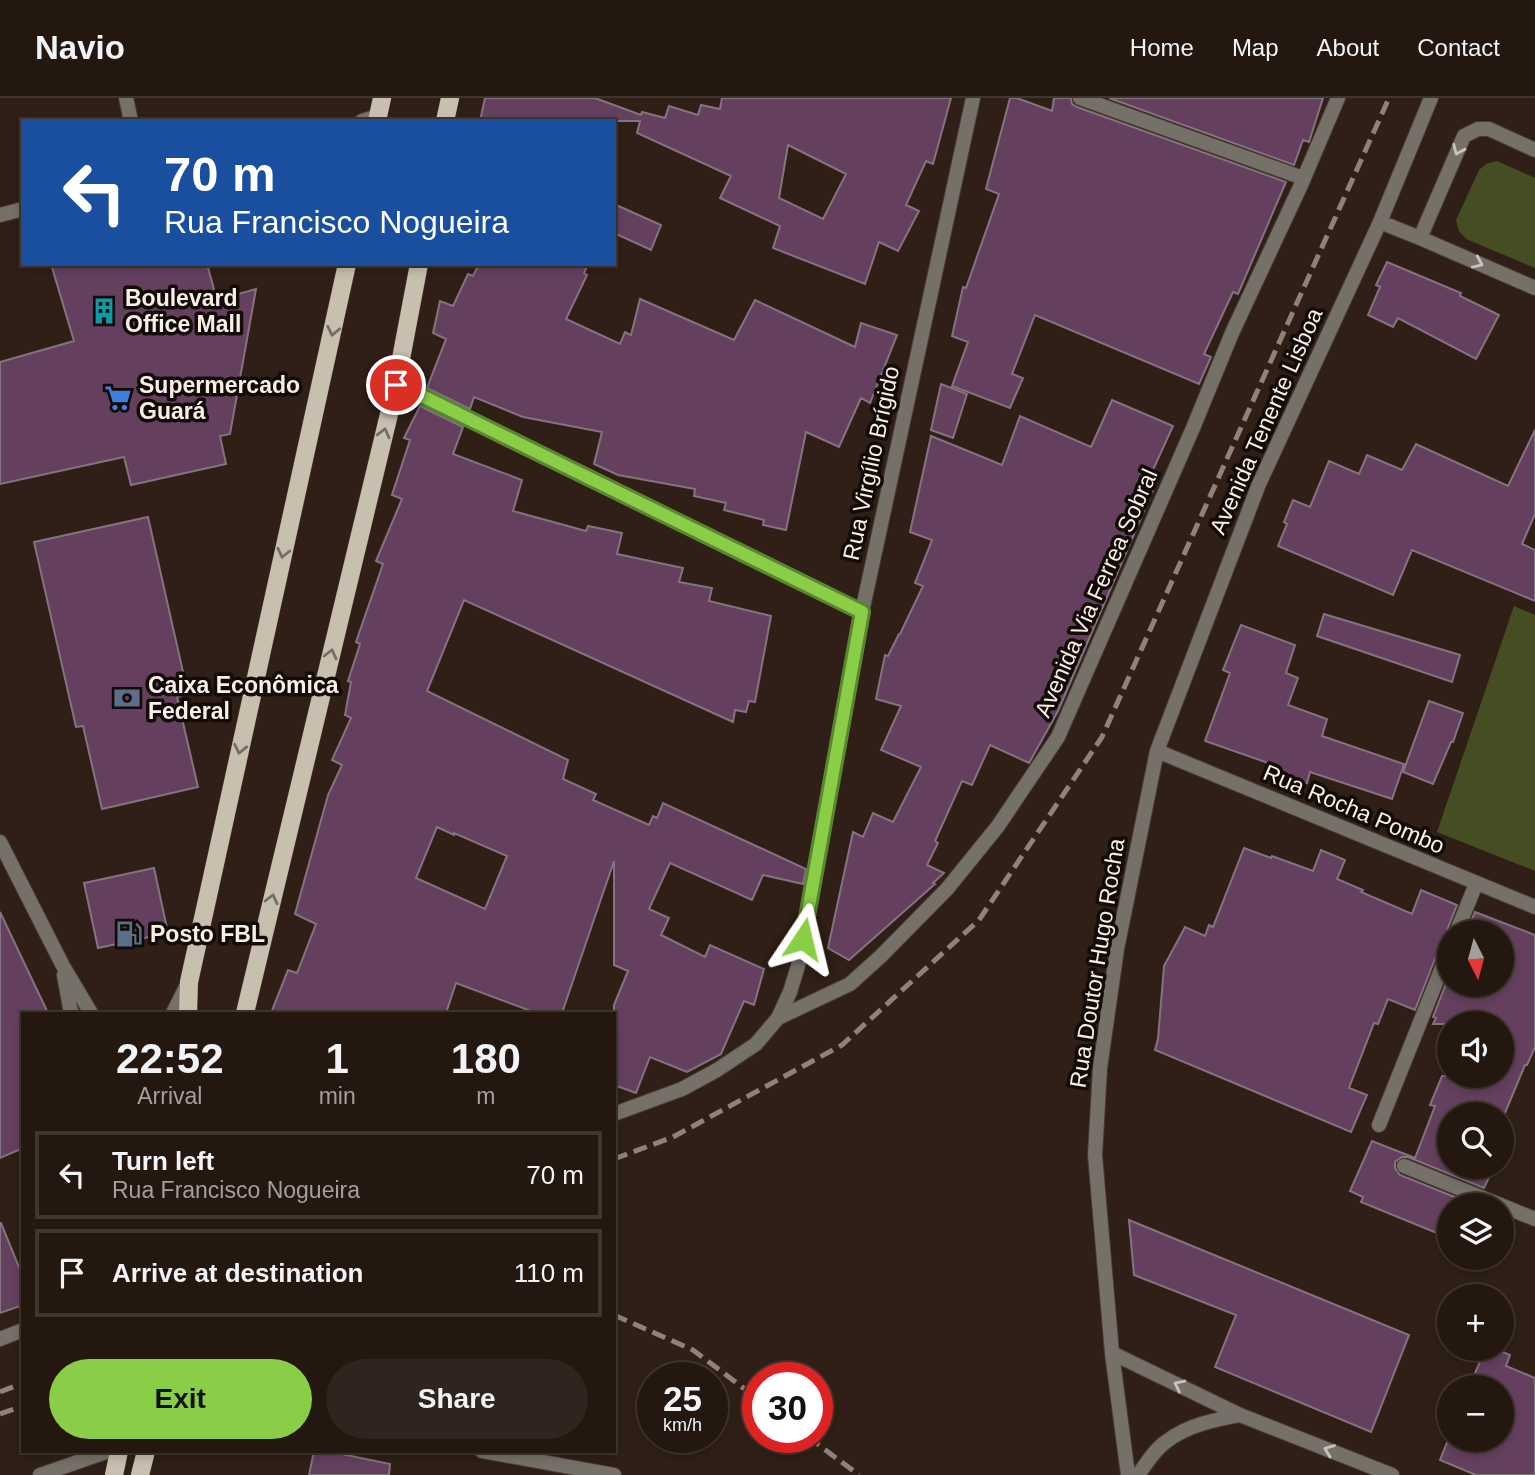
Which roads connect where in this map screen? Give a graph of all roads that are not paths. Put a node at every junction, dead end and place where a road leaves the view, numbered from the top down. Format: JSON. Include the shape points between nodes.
{"nodes":[{"id":1,"x":126,"y":98,"type":"edge"},
{"id":2,"x":382,"y":98,"type":"edge"},
{"id":3,"x":450,"y":98,"type":"edge"},
{"id":4,"x":973,"y":98,"type":"edge"},
{"id":5,"x":1080,"y":98,"type":"edge"},
{"id":6,"x":1338,"y":98,"type":"edge"},
{"id":7,"x":1428,"y":105,"type":"edge"},
{"id":8,"x":131,"y":119,"type":"edge"},
{"id":9,"x":372,"y":119,"type":"edge"},
{"id":10,"x":445,"y":119,"type":"edge"},
{"id":11,"x":1535,"y":150,"type":"edge"},
{"id":12,"x":1303,"y":178,"type":"junction"},
{"id":13,"x":21,"y":210,"type":"edge"},
{"id":14,"x":0,"y":215,"type":"edge"},
{"id":15,"x":1380,"y":222,"type":"junction"},
{"id":16,"x":1420,"y":238,"type":"junction"},
{"id":17,"x":347,"y":266,"type":"edge"},
{"id":18,"x":419,"y":266,"type":"edge"},
{"id":19,"x":1535,"y":288,"type":"edge"},
{"id":20,"x":396,"y":385,"type":"junction"},
{"id":21,"x":862,"y":612,"type":"junction"},
{"id":22,"x":1157,"y":751,"type":"junction"},
{"id":23,"x":0,"y":842,"type":"edge"},
{"id":24,"x":1476,"y":884,"type":"junction"},
{"id":25,"x":1535,"y":907,"type":"edge"},
{"id":26,"x":1461,"y":920,"type":"edge"},
{"id":27,"x":62,"y":966,"type":"junction"},
{"id":28,"x":1437,"y":980,"type":"edge"},
{"id":29,"x":189,"y":982,"type":"junction"},
{"id":30,"x":72,"y":1012,"type":"edge"},
{"id":31,"x":90,"y":1012,"type":"edge"},
{"id":32,"x":174,"y":1012,"type":"edge"},
{"id":33,"x":188,"y":1012,"type":"edge"},
{"id":34,"x":245,"y":1012,"type":"edge"},
{"id":35,"x":778,"y":1018,"type":"junction"},
{"id":36,"x":616,"y":1113,"type":"edge"},
{"id":37,"x":1379,"y":1125,"type":"dead end"},
{"id":38,"x":1404,"y":1166,"type":"dead end"},
{"id":39,"x":1535,"y":1219,"type":"edge"},
{"id":40,"x":21,"y":1332,"type":"edge"},
{"id":41,"x":0,"y":1339,"type":"edge"},
{"id":42,"x":1112,"y":1353,"type":"junction"},
{"id":43,"x":1240,"y":1415,"type":"junction"},
{"id":44,"x":103,"y":1453,"type":"edge"},
{"id":45,"x":119,"y":1453,"type":"edge"},
{"id":46,"x":146,"y":1453,"type":"edge"},
{"id":47,"x":493,"y":1453,"type":"edge"},
{"id":48,"x":40,"y":1475,"type":"edge"},
{"id":49,"x":114,"y":1475,"type":"edge"},
{"id":50,"x":141,"y":1475,"type":"edge"},
{"id":51,"x":614,"y":1475,"type":"edge"},
{"id":52,"x":1128,"y":1475,"type":"edge"},
{"id":53,"x":1138,"y":1475,"type":"edge"},
{"id":54,"x":1392,"y":1475,"type":"edge"}],
"edges":[{"from":1,"to":8,"type":"street"},
{"from":2,"to":9,"type":"main road"},
{"from":3,"to":10,"type":"main road"},
{"from":4,"to":21,"type":"street","name":"Rua Virgílio Brígido"},
{"from":5,"to":12,"type":"street"},
{"from":6,"to":12,"type":"street","name":"Avenida Via Ferrea Sobral"},
{"from":7,"to":15,"type":"street","name":"Avenida Tenente Lisboa"},
{"from":11,"to":16,"type":"street","one_way":true,"via":[[1489,129],[1464,135]]},
{"from":12,"to":35,"type":"street","name":"Avenida Via Ferrea Sobral","via":[[1058,737],[998,826],[947,889],[881,956],[850,984]]},
{"from":13,"to":14,"type":"street"},
{"from":15,"to":16,"type":"street"},
{"from":15,"to":22,"type":"street","name":"Avenida Tenente Lisboa","via":[[1259,484]]},
{"from":16,"to":19,"type":"street","one_way":true},
{"from":17,"to":29,"type":"main road","one_way":true},
{"from":18,"to":20,"type":"main road"},
{"from":20,"to":21,"type":"street"},
{"from":34,"to":20,"type":"main road","one_way":true},
{"from":21,"to":35,"type":"street","name":"Rua Virgílio Brígido","via":[[798,966]]},
{"from":22,"to":24,"type":"street","name":"Rua Rocha Pombo"},
{"from":22,"to":42,"type":"street","name":"Rua Doutor Hugo Rocha","via":[[1117,948],[1100,1068],[1095,1155]]},
{"from":23,"to":27,"type":"street"},
{"from":24,"to":25,"type":"street","name":"Rua Rocha Pombo"},
{"from":24,"to":26,"type":"street"},
{"from":27,"to":30,"type":"street"},
{"from":27,"to":31,"type":"street"},
{"from":28,"to":37,"type":"street"},
{"from":29,"to":32,"type":"street"},
{"from":29,"to":33,"type":"main road"},
{"from":35,"to":36,"type":"street","name":"Rua Virgílio Brígido","via":[[756,1044],[717,1070],[682,1089]]},
{"from":38,"to":39,"type":"street"},
{"from":40,"to":41,"type":"street"},
{"from":43,"to":42,"type":"street","one_way":true},
{"from":42,"to":52,"type":"street","name":"Rua Doutor Hugo Rocha"},
{"from":43,"to":53,"type":"street","via":[[1211,1420],[1165,1442]]},
{"from":54,"to":43,"type":"street","one_way":true},
{"from":44,"to":48,"type":"street"},
{"from":45,"to":49,"type":"main road"},
{"from":46,"to":50,"type":"main road"},
{"from":47,"to":51,"type":"street"}]}
